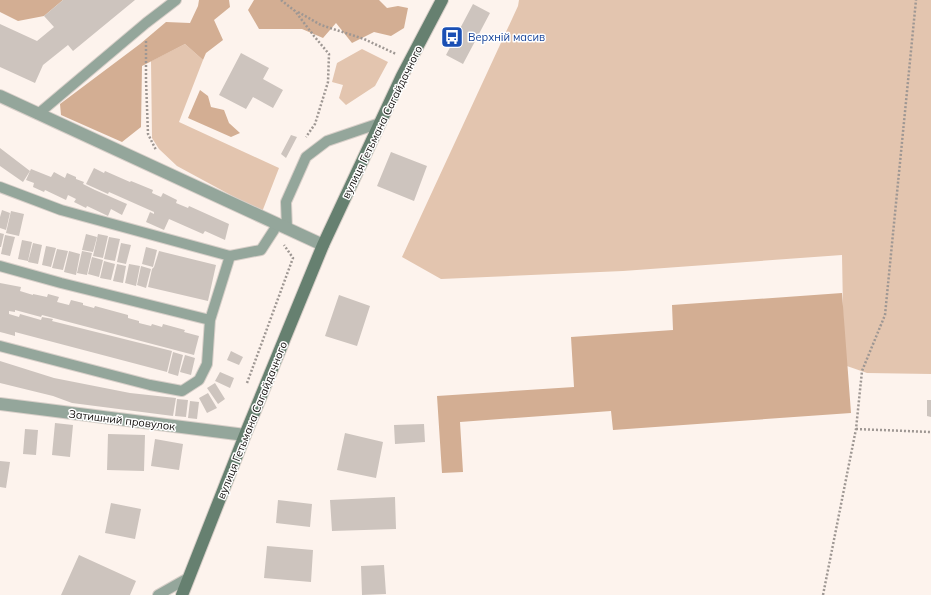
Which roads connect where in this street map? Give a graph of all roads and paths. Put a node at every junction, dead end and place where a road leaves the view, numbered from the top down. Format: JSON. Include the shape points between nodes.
{"nodes":[{"id":1,"x":176,"y":0,"type":"edge"},
{"id":2,"x":281,"y":0,"type":"edge"},
{"id":3,"x":442,"y":0,"type":"edge"},
{"id":4,"x":916,"y":0,"type":"edge"},
{"id":5,"x":295,"y":11,"type":"junction"},
{"id":6,"x":146,"y":23,"type":"junction"},
{"id":7,"x":396,"y":54,"type":"dead end"},
{"id":8,"x":0,"y":96,"type":"edge"},
{"id":9,"x":38,"y":114,"type":"junction"},
{"id":10,"x":380,"y":123,"type":"junction"},
{"id":11,"x":303,"y":142,"type":"dead end"},
{"id":12,"x":159,"y":154,"type":"dead end"},
{"id":13,"x":0,"y":187,"type":"edge"},
{"id":14,"x":275,"y":227,"type":"junction"},
{"id":15,"x":287,"y":229,"type":"junction"},
{"id":16,"x":323,"y":245,"type":"junction"},
{"id":17,"x":230,"y":256,"type":"junction"},
{"id":18,"x":0,"y":266,"type":"edge"},
{"id":19,"x":210,"y":320,"type":"junction"},
{"id":20,"x":0,"y":346,"type":"edge"},
{"id":21,"x":245,"y":390,"type":"dead end"},
{"id":22,"x":0,"y":404,"type":"edge"},
{"id":23,"x":856,"y":429,"type":"junction"},
{"id":24,"x":931,"y":432,"type":"edge"},
{"id":25,"x":245,"y":435,"type":"junction"},
{"id":26,"x":188,"y":578,"type":"junction"},
{"id":27,"x":158,"y":595,"type":"edge"},
{"id":28,"x":182,"y":595,"type":"edge"},
{"id":29,"x":823,"y":595,"type":"edge"}],
"edges":[{"from":1,"to":6,"type":"lane"},
{"from":2,"to":5,"type":"path"},
{"from":3,"to":10,"type":"main road","name":"вулиця Гетьмана Сагайдачного"},
{"from":4,"to":23,"type":"path","via":[[885,315],[862,371]]},
{"from":5,"to":7,"type":"path","via":[[320,25],[364,39]]},
{"from":5,"to":11,"type":"path","via":[[329,54],[328,82],[315,124]]},
{"from":6,"to":9,"type":"lane"},
{"from":6,"to":12,"type":"path","via":[[148,134]]},
{"from":8,"to":9,"type":"street"},
{"from":9,"to":14,"type":"street"},
{"from":10,"to":15,"type":"lane","via":[[327,141],[306,158],[286,202]]},
{"from":10,"to":16,"type":"main road","name":"вулиця Гетьмана Сагайдачного"},
{"from":13,"to":17,"type":"lane","via":[[62,210]]},
{"from":14,"to":15,"type":"street"},
{"from":14,"to":17,"type":"lane","via":[[261,250]]},
{"from":14,"to":21,"type":"path","via":[[293,258]]},
{"from":15,"to":16,"type":"street"},
{"from":16,"to":25,"type":"main road","name":"вулиця Гетьмана Сагайдачного"},
{"from":17,"to":19,"type":"lane"},
{"from":18,"to":19,"type":"lane"},
{"from":19,"to":20,"type":"lane","via":[[207,364],[199,380],[182,391]]},
{"from":22,"to":25,"type":"street","name":"Затишний провулок"},
{"from":23,"to":24,"type":"path"},
{"from":23,"to":29,"type":"path"},
{"from":25,"to":26,"type":"main road","name":"вулиця Гетьмана Сагайдачного"},
{"from":26,"to":27,"type":"lane"},
{"from":26,"to":28,"type":"main road","name":"вулиця Гетьмана Сагайдачного"}]}
